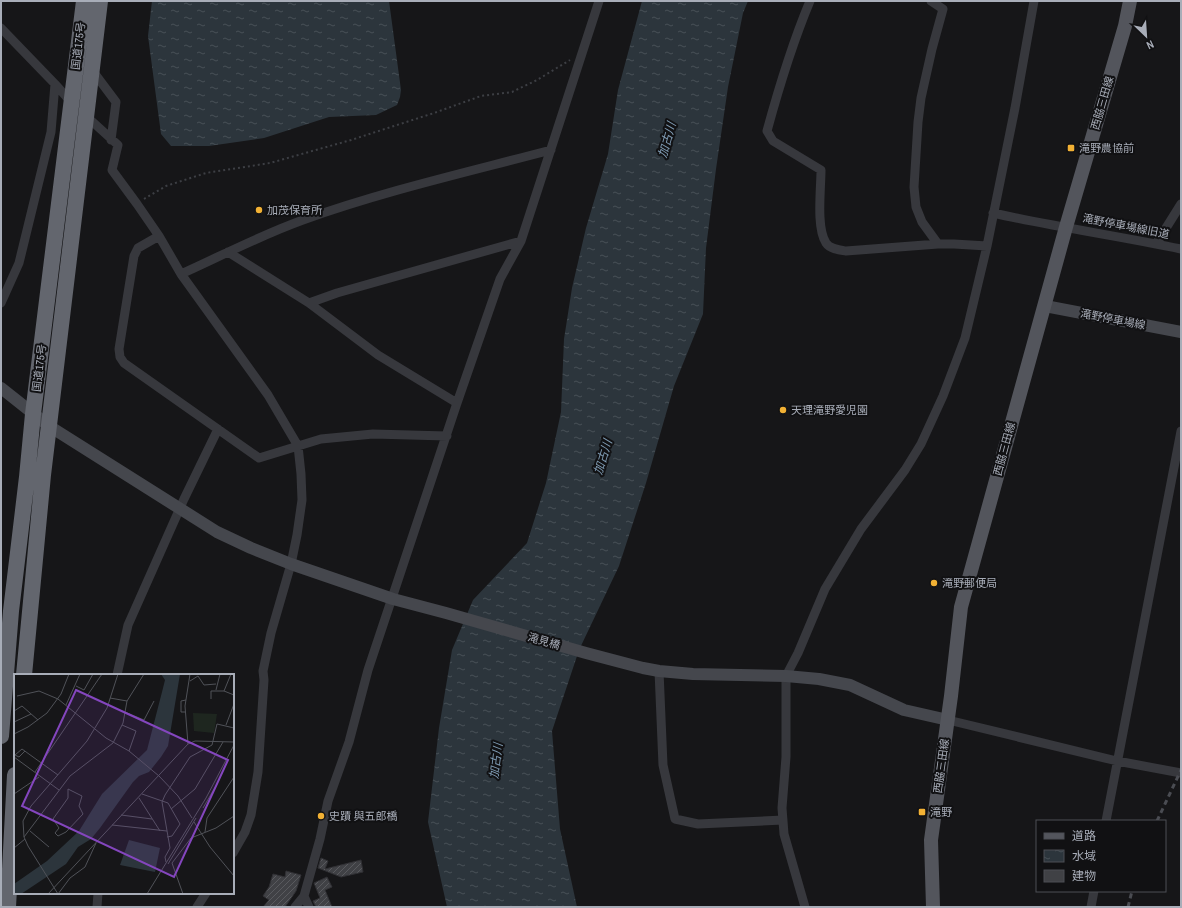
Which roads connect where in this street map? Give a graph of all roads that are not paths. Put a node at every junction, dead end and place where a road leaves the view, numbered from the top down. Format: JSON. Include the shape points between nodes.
{"nodes":[{"id":1,"x":84,"y":1,"type":"edge"},
{"id":2,"x":100,"y":1,"type":"edge"},
{"id":3,"x":599,"y":1,"type":"edge"},
{"id":4,"x":810,"y":1,"type":"edge"},
{"id":5,"x":931,"y":1,"type":"edge"},
{"id":6,"x":1034,"y":1,"type":"edge"},
{"id":7,"x":1130,"y":1,"type":"edge"},
{"id":8,"x":1,"y":28,"type":"edge"},
{"id":9,"x":92,"y":70,"type":"junction"},
{"id":10,"x":56,"y":84,"type":"junction"},
{"id":11,"x":71,"y":102,"type":"junction"},
{"id":12,"x":87,"y":117,"type":"junction"},
{"id":13,"x":111,"y":140,"type":"junction"},
{"id":14,"x":551,"y":150,"type":"junction"},
{"id":15,"x":1181,"y":204,"type":"edge"},
{"id":16,"x":993,"y":213,"type":"junction"},
{"id":17,"x":1066,"y":227,"type":"junction"},
{"id":18,"x":159,"y":236,"type":"junction"},
{"id":19,"x":521,"y":241,"type":"junction"},
{"id":20,"x":938,"y":244,"type":"junction"},
{"id":21,"x":1156,"y":244,"type":"junction"},
{"id":22,"x":987,"y":246,"type":"junction"},
{"id":23,"x":1181,"y":250,"type":"edge"},
{"id":24,"x":228,"y":252,"type":"junction"},
{"id":25,"x":180,"y":274,"type":"junction"},
{"id":26,"x":1,"y":303,"type":"edge"},
{"id":27,"x":309,"y":303,"type":"junction"},
{"id":28,"x":1045,"y":306,"type":"junction"},
{"id":29,"x":1181,"y":332,"type":"edge"},
{"id":30,"x":1,"y":388,"type":"edge"},
{"id":31,"x":457,"y":403,"type":"junction"},
{"id":32,"x":33,"y":414,"type":"junction"},
{"id":33,"x":49,"y":426,"type":"junction"},
{"id":34,"x":218,"y":430,"type":"junction"},
{"id":35,"x":1181,"y":431,"type":"edge"},
{"id":36,"x":447,"y":436,"type":"junction"},
{"id":37,"x":298,"y":446,"type":"junction"},
{"id":38,"x":181,"y":509,"type":"junction"},
{"id":39,"x":292,"y":564,"type":"junction"},
{"id":40,"x":393,"y":599,"type":"junction"},
{"id":41,"x":659,"y":671,"type":"junction"},
{"id":42,"x":24,"y":674,"type":"edge"},
{"id":43,"x":117,"y":674,"type":"edge"},
{"id":44,"x":786,"y":676,"type":"junction"},
{"id":45,"x":948,"y":720,"type":"junction"},
{"id":46,"x":1,"y":736,"type":"edge"},
{"id":47,"x":1117,"y":761,"type":"junction"},
{"id":48,"x":1181,"y":773,"type":"edge"},
{"id":49,"x":14,"y":794,"type":"edge"},
{"id":50,"x":784,"y":820,"type":"junction"},
{"id":51,"x":1106,"y":820,"type":"edge"},
{"id":52,"x":234,"y":851,"type":"edge"},
{"id":53,"x":1094,"y":892,"type":"edge"},
{"id":54,"x":98,"y":894,"type":"edge"},
{"id":55,"x":205,"y":894,"type":"edge"},
{"id":56,"x":304,"y":896,"type":"junction"},
{"id":57,"x":8,"y":907,"type":"edge"},
{"id":58,"x":97,"y":907,"type":"edge"},
{"id":59,"x":197,"y":907,"type":"edge"},
{"id":60,"x":295,"y":907,"type":"edge"},
{"id":61,"x":309,"y":907,"type":"edge"},
{"id":62,"x":804,"y":907,"type":"edge"},
{"id":63,"x":933,"y":907,"type":"edge"},
{"id":64,"x":1091,"y":907,"type":"edge"}],
"edges":[{"from":1,"to":11,"type":"highway","name":"国道175号"},
{"from":2,"to":9,"type":"highway","name":"国道175号"},
{"from":3,"to":14,"type":"street"},
{"from":4,"to":20,"type":"street","via":[[783,73],[767,131],[773,141],[821,170],[820,229],[826,244],[835,250],[846,251]]},
{"from":5,"to":20,"type":"street","via":[[943,9],[921,98],[914,187],[916,207],[922,222]]},
{"from":6,"to":16,"type":"street"},
{"from":7,"to":17,"type":"main road","name":"西脇三田線","via":[[1125,26]]},
{"from":8,"to":10,"type":"street"},
{"from":9,"to":12,"type":"highway","name":"国道175号"},
{"from":9,"to":13,"type":"street","via":[[116,102]]},
{"from":10,"to":11,"type":"street"},
{"from":10,"to":26,"type":"street","via":[[51,132],[19,263]]},
{"from":11,"to":12,"type":"street"},
{"from":11,"to":32,"type":"highway","name":"国道175号"},
{"from":12,"to":13,"type":"street"},
{"from":12,"to":33,"type":"highway","name":"国道175号"},
{"from":13,"to":18,"type":"street","via":[[118,145],[112,170]]},
{"from":14,"to":19,"type":"street"},
{"from":14,"to":24,"type":"street","via":[[316,216]]},
{"from":15,"to":21,"type":"street"},
{"from":16,"to":17,"type":"street","name":"滝野停車場線旧道"},
{"from":16,"to":22,"type":"street"},
{"from":17,"to":21,"type":"street","name":"滝野停車場線旧道"},
{"from":17,"to":28,"type":"main road","name":"西脇三田線"},
{"from":18,"to":25,"type":"street"},
{"from":18,"to":34,"type":"street","via":[[138,248],[134,256],[119,349],[120,357],[124,363]]},
{"from":19,"to":27,"type":"street"},
{"from":19,"to":31,"type":"street","via":[[500,280]]},
{"from":20,"to":22,"type":"street"},
{"from":21,"to":23,"type":"street","name":"滝野停車場線旧道"},
{"from":22,"to":44,"type":"street","via":[[966,338],[944,396],[905,470],[861,529],[825,589]]},
{"from":24,"to":25,"type":"street"},
{"from":24,"to":27,"type":"street"},
{"from":25,"to":37,"type":"street","via":[[268,395]]},
{"from":27,"to":31,"type":"street","via":[[378,355]]},
{"from":28,"to":29,"type":"street","name":"滝野停車場線"},
{"from":28,"to":45,"type":"main road","name":"西脇三田線","via":[[961,607]]},
{"from":30,"to":32,"type":"street","name":"滝見橋"},
{"from":31,"to":36,"type":"street"},
{"from":32,"to":33,"type":"street","name":"滝見橋"},
{"from":32,"to":46,"type":"highway","name":"国道175号","via":[[11,612]]},
{"from":33,"to":38,"type":"street","name":"滝見橋"},
{"from":33,"to":42,"type":"highway","name":"国道175号"},
{"from":34,"to":37,"type":"street","via":[[259,458]]},
{"from":34,"to":38,"type":"street"},
{"from":35,"to":47,"type":"street"},
{"from":36,"to":37,"type":"street","via":[[373,434],[321,439]]},
{"from":36,"to":40,"type":"street"},
{"from":37,"to":39,"type":"street","via":[[302,500]]},
{"from":38,"to":39,"type":"street","name":"滝見橋","via":[[218,532]]},
{"from":38,"to":43,"type":"street","via":[[128,625]]},
{"from":39,"to":40,"type":"street","name":"滝見橋"},
{"from":39,"to":52,"type":"street","via":[[271,633],[263,671],[258,772],[250,815],[245,832]]},
{"from":40,"to":41,"type":"street","name":"滝見橋"},
{"from":40,"to":56,"type":"street","via":[[368,670],[349,742],[328,801]]},
{"from":41,"to":44,"type":"street","name":"滝見橋"},
{"from":41,"to":50,"type":"street","via":[[663,765],[675,820],[698,824]]},
{"from":44,"to":45,"type":"street","name":"滝見橋","via":[[850,685],[904,710]]},
{"from":44,"to":50,"type":"street","via":[[786,757],[782,808]]},
{"from":45,"to":47,"type":"street"},
{"from":45,"to":63,"type":"main road","name":"西脇三田線","via":[[931,840]]},
{"from":47,"to":48,"type":"street"},
{"from":47,"to":51,"type":"street"},
{"from":49,"to":57,"type":"highway"},
{"from":50,"to":62,"type":"street","via":[[784,834]]},
{"from":53,"to":64,"type":"street"},
{"from":54,"to":58,"type":"street"},
{"from":55,"to":59,"type":"street"},
{"from":56,"to":60,"type":"street"},
{"from":56,"to":61,"type":"street"}]}
